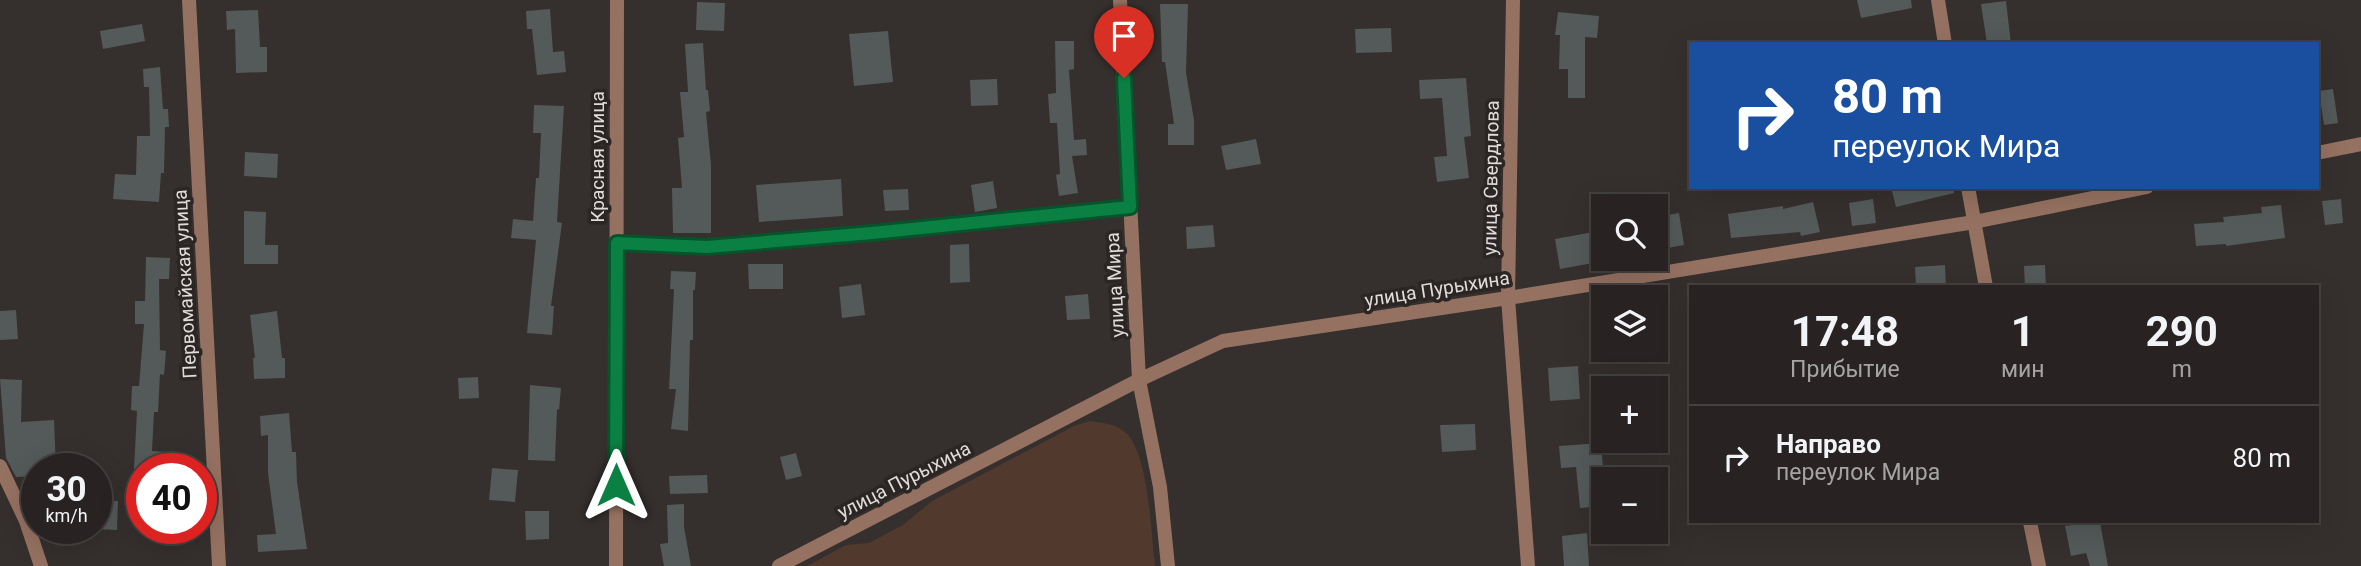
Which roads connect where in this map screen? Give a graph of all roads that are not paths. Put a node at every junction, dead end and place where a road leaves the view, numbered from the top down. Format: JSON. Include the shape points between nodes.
{"nodes":[{"id":1,"x":189,"y":0,"type":"edge"},
{"id":2,"x":617,"y":0,"type":"edge"},
{"id":3,"x":1120,"y":0,"type":"edge"},
{"id":4,"x":1513,"y":0,"type":"edge"},
{"id":5,"x":1938,"y":0,"type":"edge"},
{"id":6,"x":1945,"y":42,"type":"edge"},
{"id":7,"x":2361,"y":144,"type":"edge"},
{"id":8,"x":2319,"y":153,"type":"edge"},
{"id":9,"x":1968,"y":189,"type":"edge"},
{"id":10,"x":2137,"y":189,"type":"edge"},
{"id":11,"x":1130,"y":207,"type":"junction"},
{"id":12,"x":1974,"y":222,"type":"junction"},
{"id":13,"x":617,"y":243,"type":"junction"},
{"id":14,"x":1986,"y":285,"type":"edge"},
{"id":15,"x":1508,"y":298,"type":"junction"},
{"id":16,"x":1139,"y":380,"type":"junction"},
{"id":17,"x":0,"y":466,"type":"edge"},
{"id":18,"x":2030,"y":523,"type":"edge"},
{"id":19,"x":41,"y":566,"type":"edge"},
{"id":20,"x":219,"y":566,"type":"edge"},
{"id":21,"x":616,"y":566,"type":"edge"},
{"id":22,"x":779,"y":566,"type":"edge"},
{"id":23,"x":1168,"y":566,"type":"edge"},
{"id":24,"x":1528,"y":566,"type":"edge"},
{"id":25,"x":2039,"y":566,"type":"edge"}],
"edges":[{"from":1,"to":20,"type":"street","name":"Первомайская улица"},
{"from":2,"to":13,"type":"street","name":"Красная улица"},
{"from":3,"to":11,"type":"street","name":"улица Мира"},
{"from":4,"to":15,"type":"street","name":"улица Свердлова"},
{"from":5,"to":6,"type":"street"},
{"from":7,"to":8,"type":"street"},
{"from":9,"to":12,"type":"street"},
{"from":10,"to":12,"type":"street","name":"улица Пурыхина"},
{"from":11,"to":13,"type":"street","via":[[707,247]]},
{"from":11,"to":16,"type":"street","name":"улица Мира"},
{"from":12,"to":14,"type":"street"},
{"from":12,"to":15,"type":"street","name":"улица Пурыхина"},
{"from":13,"to":21,"type":"street","name":"Красная улица"},
{"from":15,"to":16,"type":"street","name":"улица Пурыхина","via":[[1223,341]]},
{"from":15,"to":24,"type":"street","name":"улица Свердлова"},
{"from":16,"to":22,"type":"street","name":"улица Пурыхина"},
{"from":16,"to":23,"type":"street","name":"улица Мира","via":[[1160,486]]},
{"from":17,"to":19,"type":"street"},
{"from":18,"to":25,"type":"street"}]}
